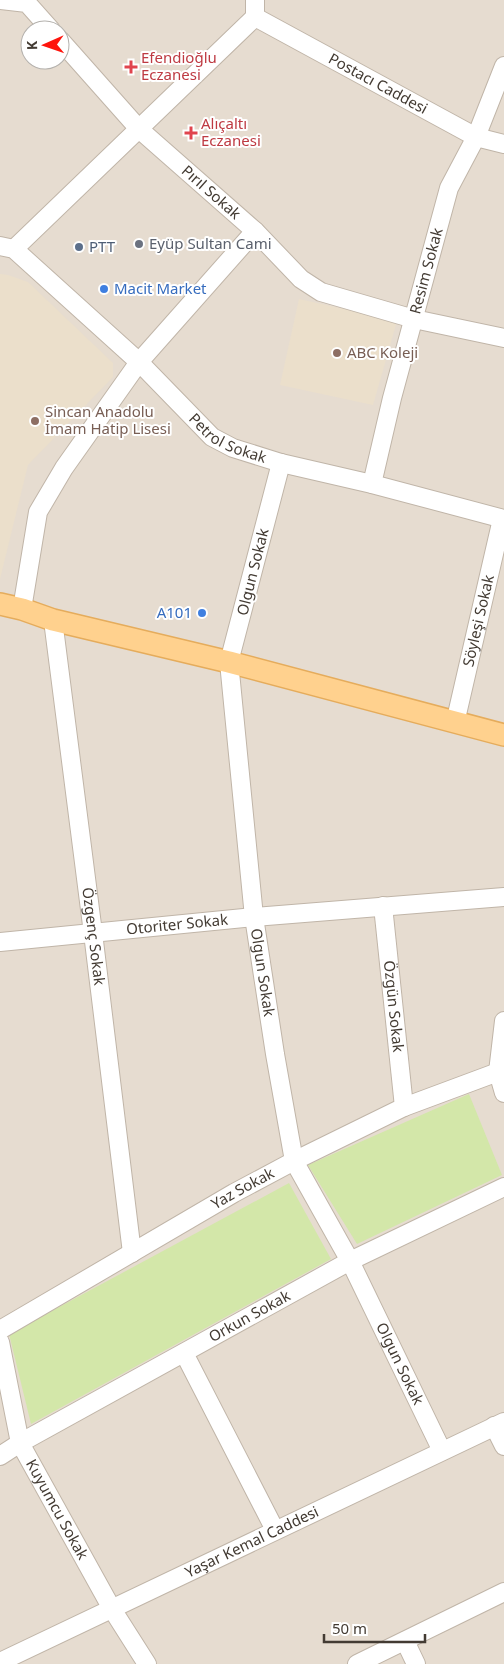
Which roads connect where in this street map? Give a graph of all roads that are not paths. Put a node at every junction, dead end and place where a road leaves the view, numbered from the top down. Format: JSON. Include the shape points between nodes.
{"nodes":[{"id":1,"x":0,"y":0,"type":"edge"},
{"id":2,"x":27,"y":1,"type":"edge"},
{"id":3,"x":255,"y":8,"type":"edge"},
{"id":4,"x":43,"y":20,"type":"edge"},
{"id":5,"x":70,"y":51,"type":"edge"},
{"id":6,"x":504,"y":66,"type":"edge"},
{"id":7,"x":139,"y":129,"type":"junction"},
{"id":8,"x":476,"y":137,"type":"junction"},
{"id":9,"x":504,"y":144,"type":"edge"},
{"id":10,"x":255,"y":231,"type":"junction"},
{"id":11,"x":7,"y":247,"type":"edge"},
{"id":12,"x":414,"y":319,"type":"junction"},
{"id":13,"x":504,"y":338,"type":"edge"},
{"id":14,"x":139,"y":362,"type":"junction"},
{"id":15,"x":280,"y":463,"type":"junction"},
{"id":16,"x":372,"y":484,"type":"junction"},
{"id":17,"x":503,"y":519,"type":"edge"},
{"id":18,"x":0,"y":604,"type":"edge"},
{"id":19,"x":22,"y":609,"type":"junction"},
{"id":20,"x":53,"y":620,"type":"junction"},
{"id":21,"x":230,"y":662,"type":"junction"},
{"id":22,"x":456,"y":723,"type":"junction"},
{"id":23,"x":504,"y":735,"type":"edge"},
{"id":24,"x":504,"y":897,"type":"edge"},
{"id":25,"x":383,"y":906,"type":"junction"},
{"id":26,"x":254,"y":916,"type":"junction"},
{"id":27,"x":93,"y":933,"type":"junction"},
{"id":28,"x":0,"y":942,"type":"edge"},
{"id":29,"x":504,"y":1022,"type":"edge"},
{"id":30,"x":501,"y":1072,"type":"edge"},
{"id":31,"x":504,"y":1093,"type":"edge"},
{"id":32,"x":404,"y":1107,"type":"junction"},
{"id":33,"x":294,"y":1161,"type":"junction"},
{"id":34,"x":504,"y":1187,"type":"edge"},
{"id":35,"x":132,"y":1254,"type":"junction"},
{"id":36,"x":350,"y":1261,"type":"junction"},
{"id":37,"x":0,"y":1330,"type":"edge"},
{"id":38,"x":0,"y":1342,"type":"edge"},
{"id":39,"x":184,"y":1353,"type":"junction"},
{"id":40,"x":499,"y":1424,"type":"edge"},
{"id":41,"x":20,"y":1443,"type":"junction"},
{"id":42,"x":504,"y":1446,"type":"edge"},
{"id":43,"x":442,"y":1451,"type":"junction"},
{"id":44,"x":0,"y":1456,"type":"edge"},
{"id":45,"x":275,"y":1530,"type":"junction"},
{"id":46,"x":504,"y":1592,"type":"edge"},
{"id":47,"x":112,"y":1608,"type":"junction"},
{"id":48,"x":405,"y":1641,"type":"junction"},
{"id":49,"x":0,"y":1662,"type":"edge"},
{"id":50,"x":147,"y":1664,"type":"edge"},
{"id":51,"x":357,"y":1664,"type":"edge"},
{"id":52,"x":416,"y":1664,"type":"edge"}],
"edges":[{"from":1,"to":2,"type":"street"},
{"from":2,"to":4,"type":"street"},
{"from":3,"to":7,"type":"street"},
{"from":3,"to":8,"type":"street","name":"Postacı Caddesi"},
{"from":5,"to":7,"type":"street","name":"Pırıl Sokak"},
{"from":6,"to":8,"type":"street","name":"Resim Sokak"},
{"from":7,"to":10,"type":"street","name":"Pırıl Sokak"},
{"from":7,"to":11,"type":"street"},
{"from":8,"to":9,"type":"street","name":"Postacı Caddesi"},
{"from":8,"to":12,"type":"street","name":"Resim Sokak","via":[[449,188]]},
{"from":10,"to":12,"type":"street","name":"Pırıl Sokak","via":[[301,279],[321,292]]},
{"from":10,"to":14,"type":"street"},
{"from":11,"to":14,"type":"street","name":"Petrol Sokak"},
{"from":12,"to":13,"type":"street","name":"Pırıl Sokak"},
{"from":12,"to":16,"type":"street","name":"Resim Sokak"},
{"from":14,"to":15,"type":"street","name":"Petrol Sokak","via":[[212,437],[233,448]]},
{"from":14,"to":19,"type":"street","via":[[64,468],[38,512]]},
{"from":15,"to":16,"type":"street","name":"Petrol Sokak"},
{"from":15,"to":21,"type":"street","name":"Olgun Sokak"},
{"from":16,"to":17,"type":"street","name":"Petrol Sokak"},
{"from":17,"to":22,"type":"street","name":"Söyleşi Sokak"},
{"from":18,"to":19,"type":"main road"},
{"from":19,"to":20,"type":"main road"},
{"from":20,"to":21,"type":"main road"},
{"from":20,"to":27,"type":"street","name":"Özgenç Sokak"},
{"from":21,"to":22,"type":"main road"},
{"from":21,"to":26,"type":"street","name":"Olgun Sokak"},
{"from":22,"to":23,"type":"main road"},
{"from":24,"to":25,"type":"street","name":"Otoriter Sokak"},
{"from":25,"to":26,"type":"street","name":"Otoriter Sokak"},
{"from":25,"to":32,"type":"street","name":"Özgün Sokak"},
{"from":26,"to":27,"type":"street","name":"Otoriter Sokak"},
{"from":26,"to":33,"type":"street","name":"Olgun Sokak"},
{"from":27,"to":28,"type":"street","name":"Otoriter Sokak"},
{"from":27,"to":35,"type":"street","name":"Özgenç Sokak"},
{"from":29,"to":30,"type":"street"},
{"from":30,"to":31,"type":"street"},
{"from":30,"to":32,"type":"street","name":"Yaz Sokak"},
{"from":32,"to":33,"type":"street","name":"Yaz Sokak"},
{"from":33,"to":35,"type":"street","name":"Yaz Sokak"},
{"from":33,"to":36,"type":"street","name":"Olgun Sokak"},
{"from":34,"to":36,"type":"street","name":"Orkun Sokak"},
{"from":35,"to":37,"type":"street","name":"Yaz Sokak"},
{"from":36,"to":39,"type":"street","name":"Orkun Sokak"},
{"from":36,"to":43,"type":"street","name":"Olgun Sokak"},
{"from":38,"to":41,"type":"street","name":"Kuyumcu Sokak"},
{"from":39,"to":41,"type":"street","name":"Orkun Sokak"},
{"from":39,"to":45,"type":"street"},
{"from":40,"to":42,"type":"street"},
{"from":40,"to":43,"type":"street","name":"Yaşar Kemal Caddesi"},
{"from":41,"to":44,"type":"street","name":"Orkun Sokak"},
{"from":41,"to":47,"type":"street","name":"Kuyumcu Sokak"},
{"from":43,"to":45,"type":"street","name":"Yaşar Kemal Caddesi"},
{"from":45,"to":47,"type":"street","name":"Yaşar Kemal Caddesi"},
{"from":46,"to":48,"type":"street"},
{"from":47,"to":49,"type":"street","name":"Yaşar Kemal Caddesi"},
{"from":47,"to":50,"type":"street","name":"Kuyumcu Sokak"},
{"from":48,"to":51,"type":"street"},
{"from":48,"to":52,"type":"street"}]}
